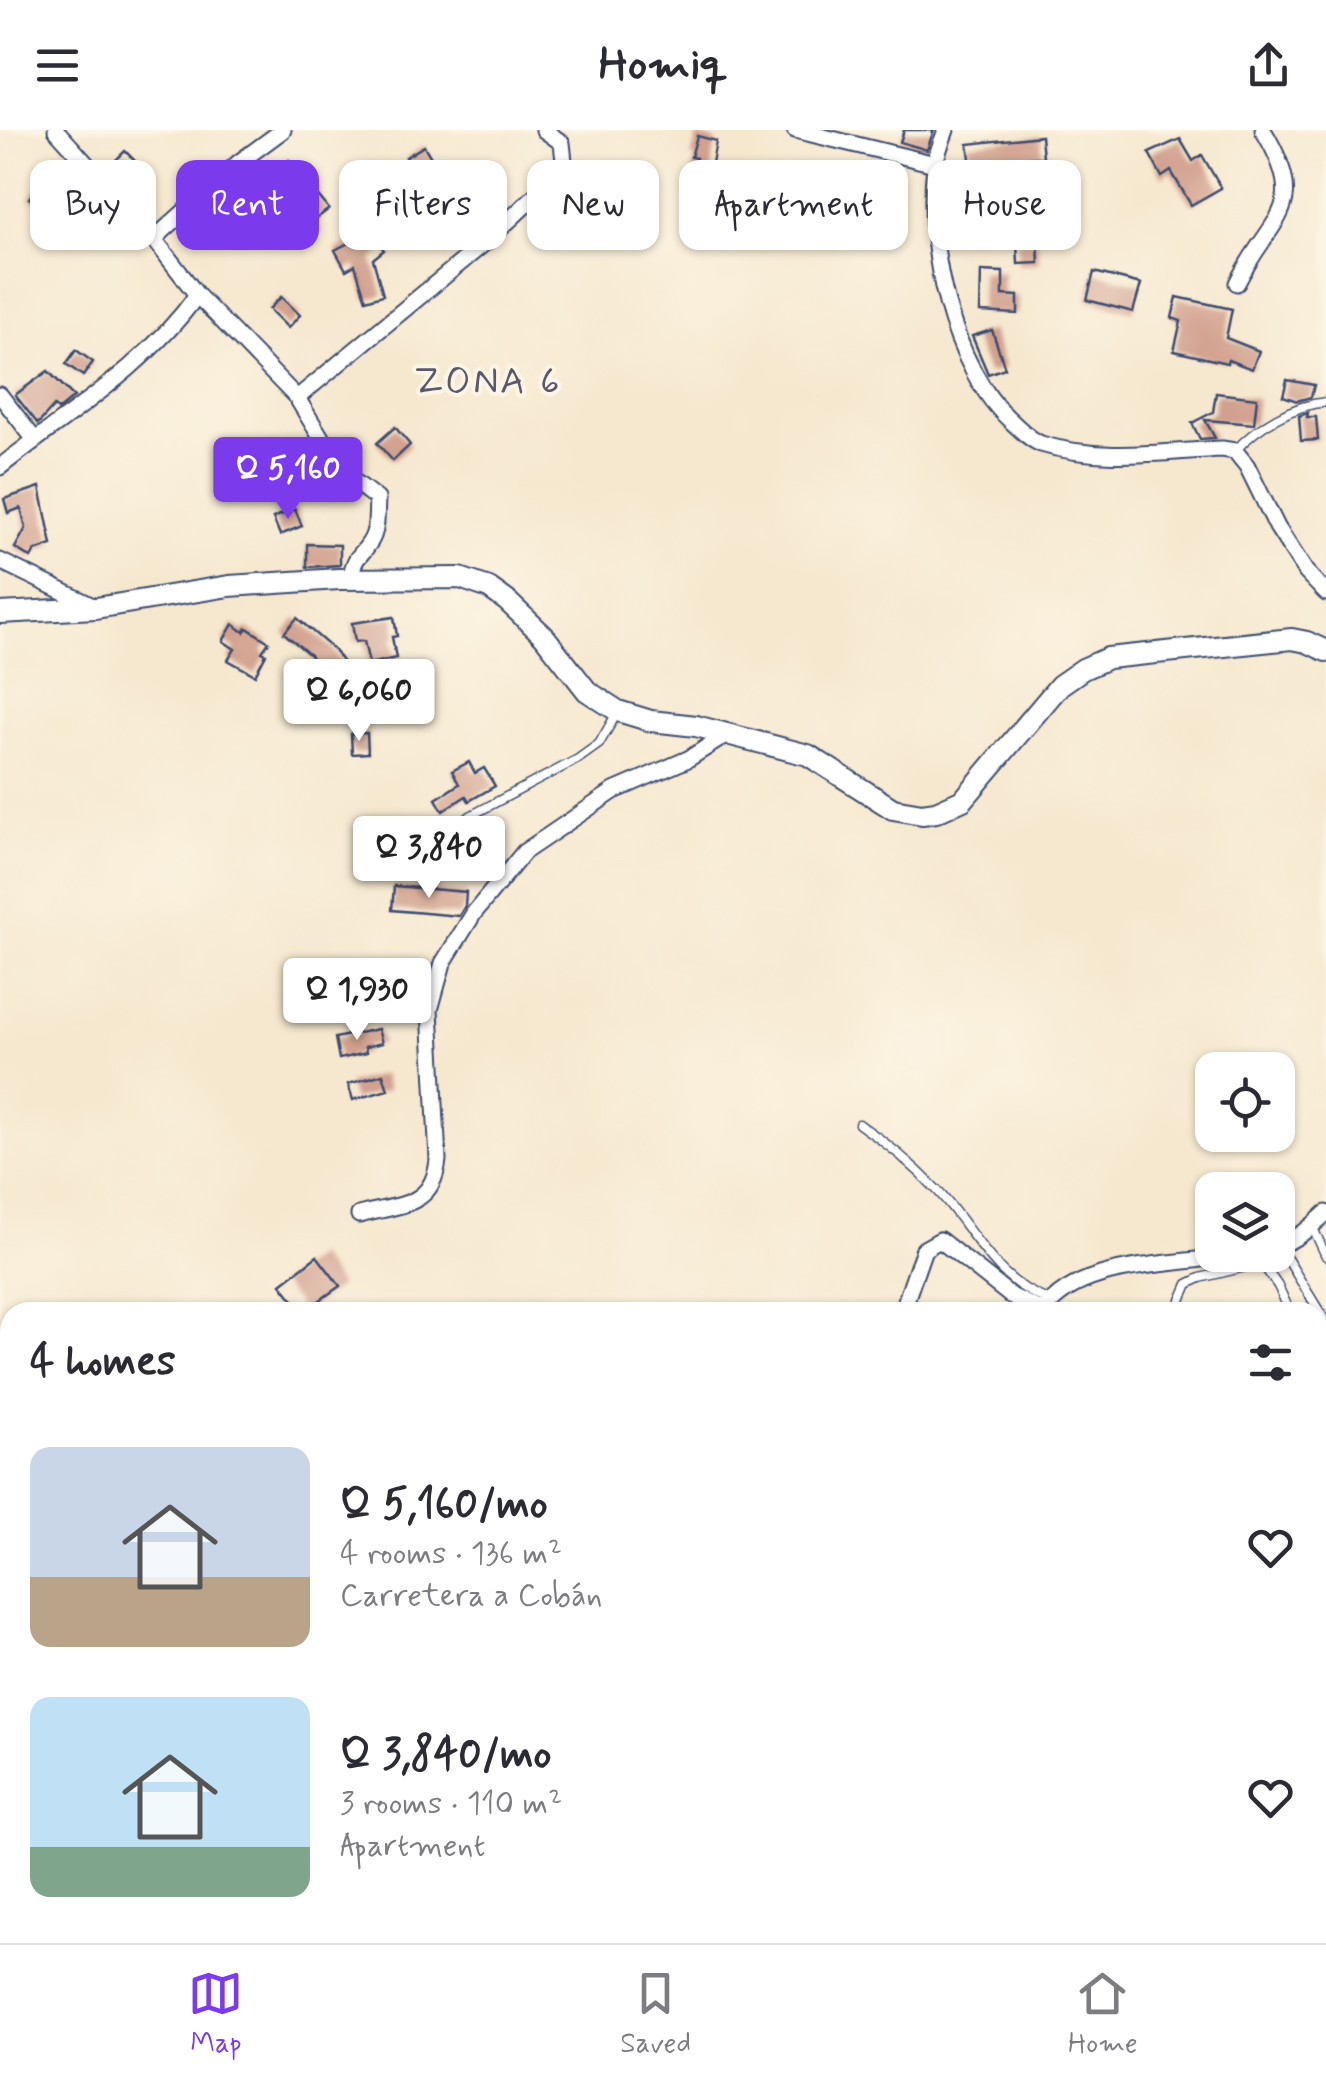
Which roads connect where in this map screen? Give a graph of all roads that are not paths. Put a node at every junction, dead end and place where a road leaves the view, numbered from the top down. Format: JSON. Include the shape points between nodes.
{"nodes":[{"id":1,"x":56,"y":130,"type":"edge"},
{"id":2,"x":283,"y":130,"type":"edge"},
{"id":3,"x":544,"y":130,"type":"edge"},
{"id":4,"x":796,"y":130,"type":"edge"},
{"id":5,"x":946,"y":130,"type":"edge"},
{"id":6,"x":1263,"y":130,"type":"edge"},
{"id":7,"x":81,"y":160,"type":"edge"},
{"id":8,"x":936,"y":160,"type":"edge"},
{"id":9,"x":928,"y":162,"type":"edge"},
{"id":10,"x":156,"y":237,"type":"edge"},
{"id":11,"x":156,"y":242,"type":"edge"},
{"id":12,"x":939,"y":250,"type":"edge"},
{"id":13,"x":1236,"y":284,"type":"dead end"},
{"id":14,"x":198,"y":296,"type":"junction"},
{"id":15,"x":0,"y":395,"type":"edge"},
{"id":16,"x":297,"y":398,"type":"junction"},
{"id":17,"x":1326,"y":402,"type":"edge"},
{"id":18,"x":35,"y":440,"type":"junction"},
{"id":19,"x":1235,"y":451,"type":"junction"},
{"id":20,"x":0,"y":468,"type":"edge"},
{"id":21,"x":0,"y":560,"type":"edge"},
{"id":22,"x":350,"y":578,"type":"junction"},
{"id":23,"x":1326,"y":593,"type":"edge"},
{"id":24,"x":96,"y":608,"type":"junction"},
{"id":25,"x":0,"y":612,"type":"edge"},
{"id":26,"x":1326,"y":652,"type":"edge"},
{"id":27,"x":618,"y":711,"type":"junction"},
{"id":28,"x":728,"y":734,"type":"junction"},
{"id":29,"x":422,"y":869,"type":"dead end"},
{"id":30,"x":859,"y":1124,"type":"dead end"},
{"id":31,"x":359,"y":1215,"type":"dead end"},
{"id":32,"x":1322,"y":1219,"type":"edge"},
{"id":33,"x":1295,"y":1238,"type":"edge"},
{"id":34,"x":1326,"y":1256,"type":"edge"},
{"id":35,"x":1195,"y":1259,"type":"edge"},
{"id":36,"x":1221,"y":1272,"type":"edge"},
{"id":37,"x":1268,"y":1272,"type":"edge"},
{"id":38,"x":1295,"y":1272,"type":"edge"},
{"id":39,"x":906,"y":1302,"type":"edge"},
{"id":40,"x":1028,"y":1302,"type":"edge"},
{"id":41,"x":1039,"y":1302,"type":"edge"},
{"id":42,"x":1055,"y":1302,"type":"edge"},
{"id":43,"x":1182,"y":1302,"type":"edge"},
{"id":44,"x":1285,"y":1302,"type":"edge"},
{"id":45,"x":1314,"y":1302,"type":"edge"}],
"edges":[{"from":1,"to":7,"type":"street"},
{"from":2,"to":10,"type":"street"},
{"from":3,"to":16,"type":"street","via":[[562,143],[564,160],[555,177]]},
{"from":4,"to":9,"type":"street"},
{"from":5,"to":8,"type":"street"},
{"from":6,"to":13,"type":"street","via":[[1287,176],[1284,206]]},
{"from":11,"to":14,"type":"street"},
{"from":12,"to":19,"type":"street","via":[[961,351],[993,405],[1036,443],[1096,456]]},
{"from":14,"to":16,"type":"street"},
{"from":14,"to":18,"type":"street","via":[[173,329]]},
{"from":15,"to":18,"type":"street"},
{"from":16,"to":22,"type":"street","via":[[342,472],[377,499],[370,541],[355,556]]},
{"from":17,"to":19,"type":"lane","via":[[1276,418]]},
{"from":18,"to":20,"type":"street"},
{"from":19,"to":23,"type":"street","via":[[1277,527]]},
{"from":21,"to":24,"type":"street"},
{"from":22,"to":24,"type":"street","via":[[228,586]]},
{"from":22,"to":27,"type":"street","via":[[460,578],[489,588],[544,636],[586,691]]},
{"from":24,"to":25,"type":"street"},
{"from":26,"to":28,"type":"street","via":[[1292,639],[1108,658],[1060,685],[963,800],[922,814],[893,809],[808,756]]},
{"from":27,"to":28,"type":"street"},
{"from":27,"to":29,"type":"lane","via":[[599,744],[470,816]]},
{"from":28,"to":31,"type":"street","via":[[614,791],[524,852],[474,913],[444,963],[430,1010],[436,1182],[427,1195]]},
{"from":30,"to":41,"type":"lane","via":[[937,1190],[992,1264]]},
{"from":32,"to":33,"type":"street"},
{"from":32,"to":34,"type":"lane"},
{"from":35,"to":42,"type":"street","via":[[1122,1268]]},
{"from":36,"to":43,"type":"lane","via":[[1188,1284]]},
{"from":37,"to":44,"type":"lane"},
{"from":38,"to":45,"type":"lane"},
{"from":39,"to":40,"type":"street","via":[[924,1250],[940,1240],[1011,1296]]}]}
